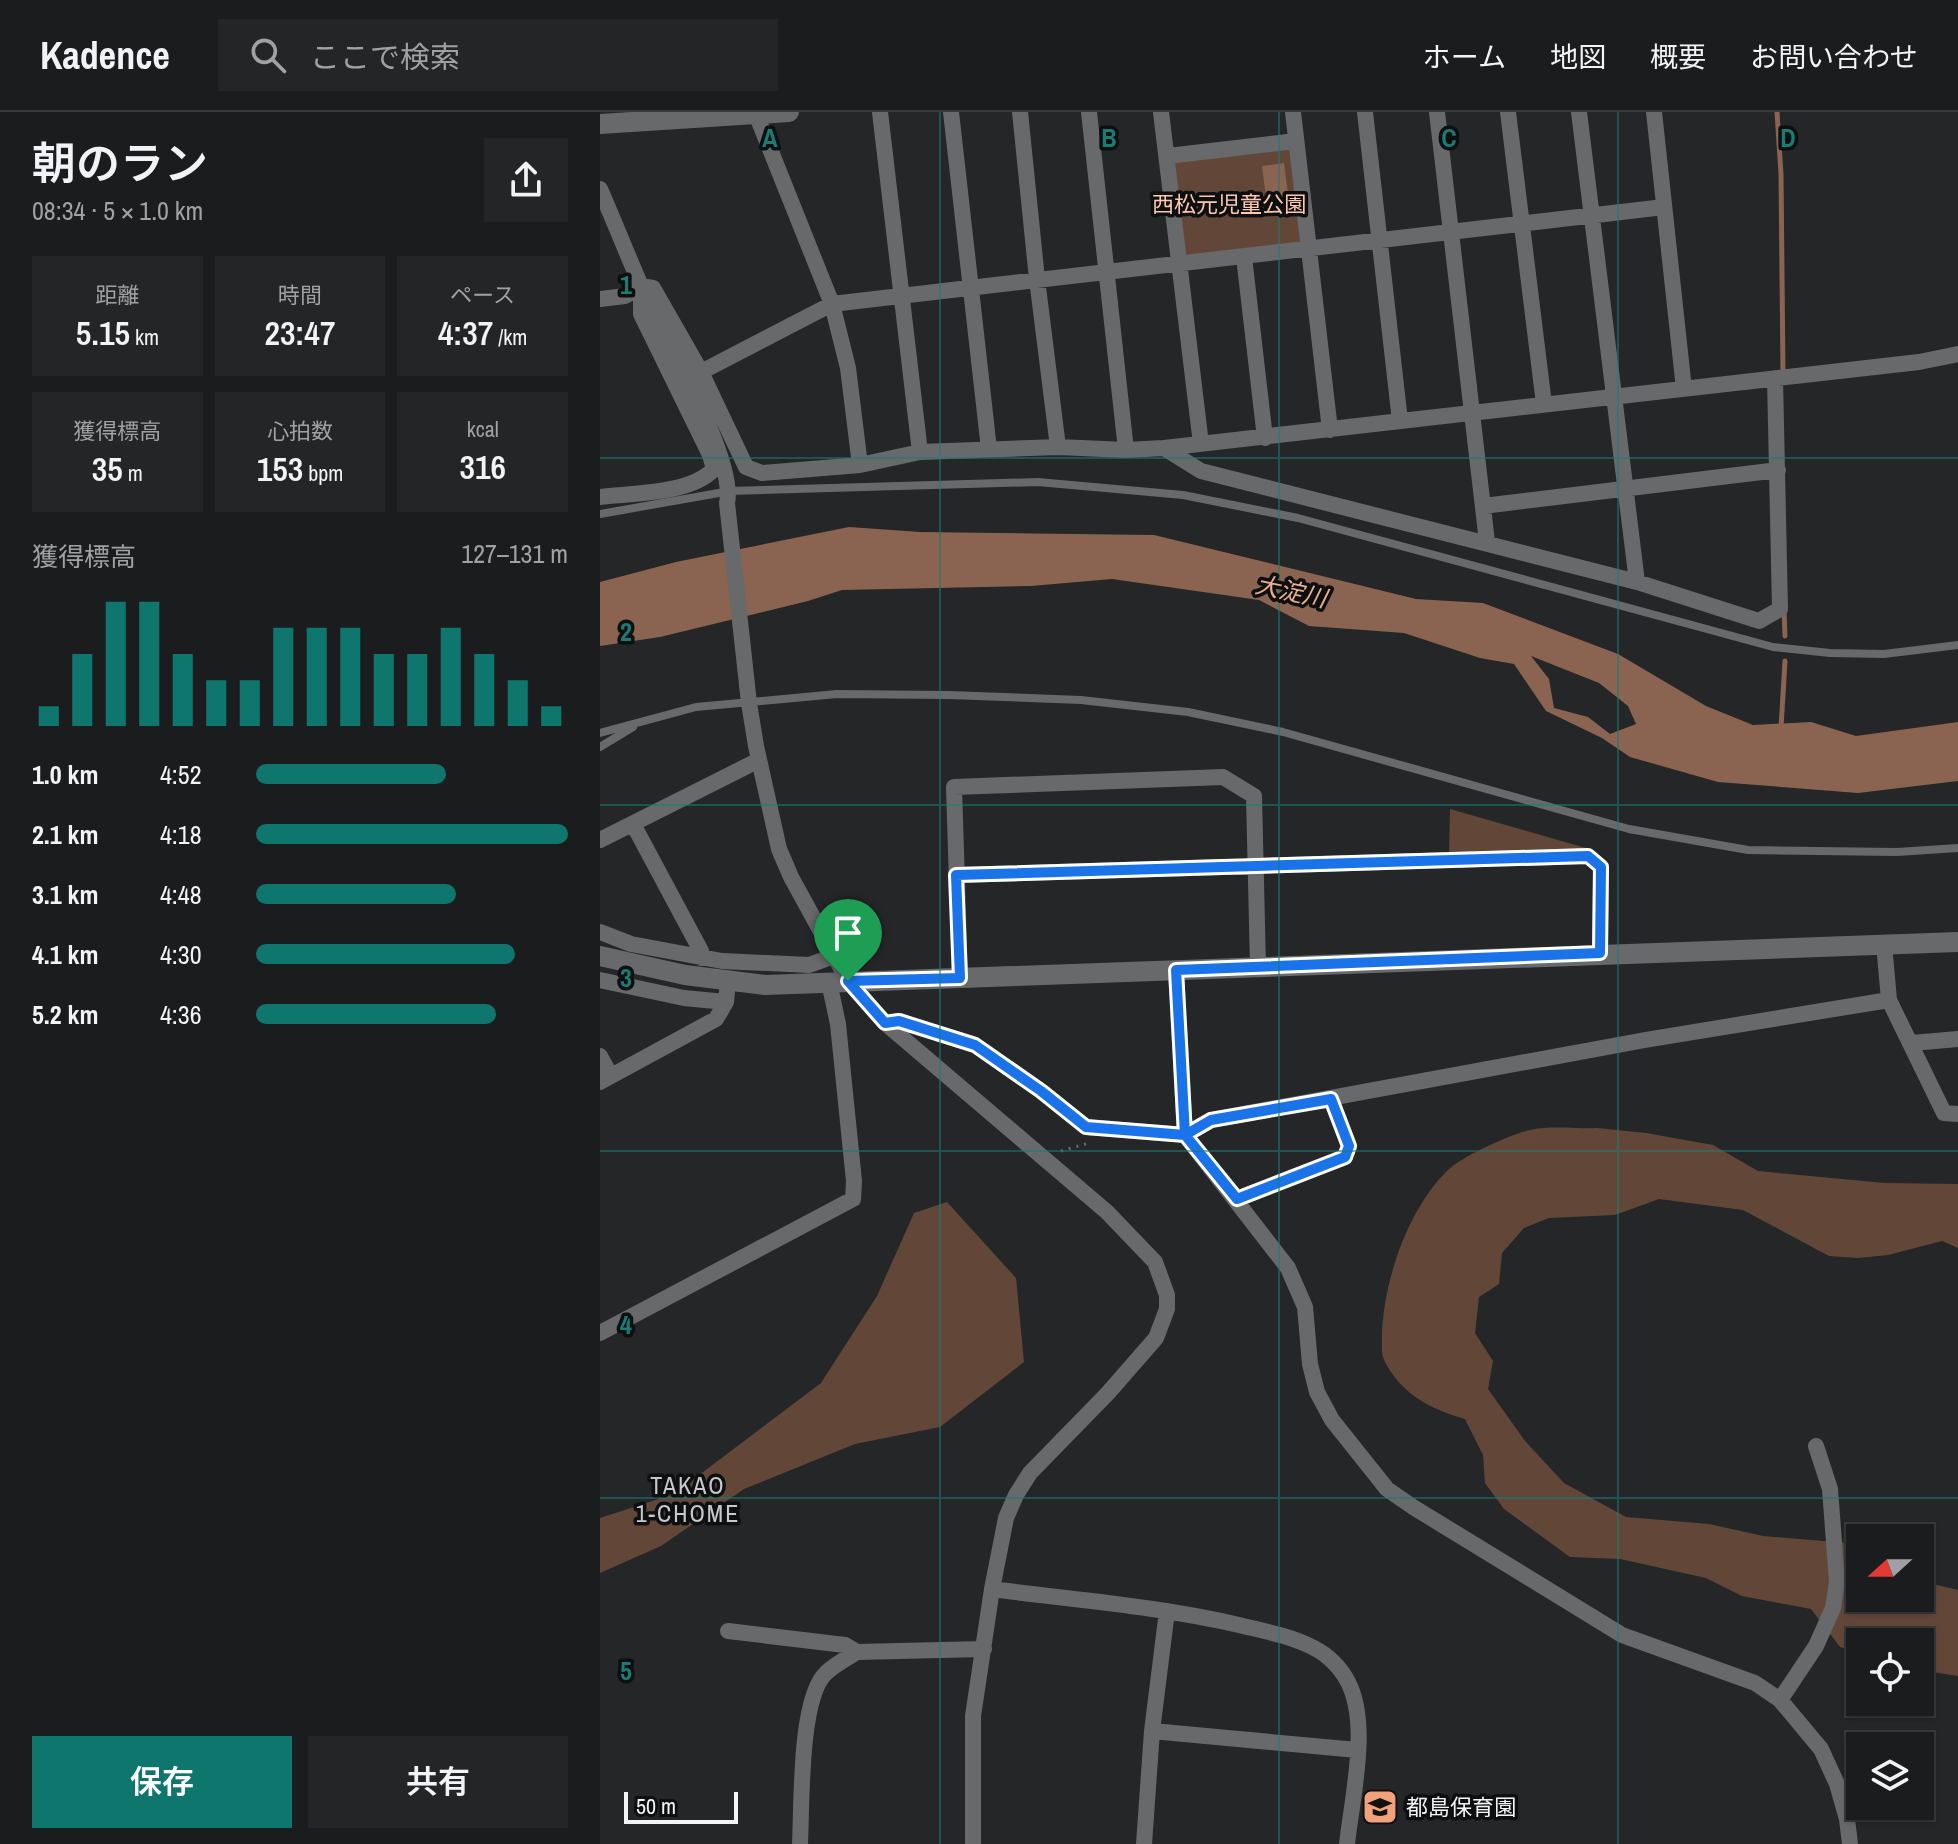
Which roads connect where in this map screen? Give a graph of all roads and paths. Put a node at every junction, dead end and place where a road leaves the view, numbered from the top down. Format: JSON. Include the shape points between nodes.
{"nodes":[{"id":1,"x":789,"y":112,"type":"edge"},
{"id":2,"x":880,"y":112,"type":"edge"},
{"id":3,"x":951,"y":112,"type":"edge"},
{"id":4,"x":1020,"y":112,"type":"edge"},
{"id":5,"x":1089,"y":112,"type":"edge"},
{"id":6,"x":1161,"y":112,"type":"edge"},
{"id":7,"x":1293,"y":112,"type":"edge"},
{"id":8,"x":1365,"y":112,"type":"edge"},
{"id":9,"x":1437,"y":112,"type":"edge"},
{"id":10,"x":1508,"y":112,"type":"edge"},
{"id":11,"x":1579,"y":112,"type":"edge"},
{"id":12,"x":1654,"y":112,"type":"edge"},
{"id":13,"x":756,"y":114,"type":"edge"},
{"id":14,"x":600,"y":124,"type":"edge"},
{"id":15,"x":1296,"y":141,"type":"junction"},
{"id":16,"x":1168,"y":156,"type":"junction"},
{"id":17,"x":600,"y":189,"type":"edge"},
{"id":18,"x":1664,"y":207,"type":"junction"},
{"id":19,"x":1591,"y":215,"type":"junction"},
{"id":20,"x":1521,"y":223,"type":"junction"},
{"id":21,"x":1451,"y":232,"type":"junction"},
{"id":22,"x":1381,"y":241,"type":"junction"},
{"id":23,"x":1310,"y":249,"type":"junction"},
{"id":24,"x":1244,"y":257,"type":"junction"},
{"id":25,"x":1179,"y":264,"type":"junction"},
{"id":26,"x":1106,"y":273,"type":"junction"},
{"id":27,"x":1037,"y":279,"type":"junction"},
{"id":28,"x":641,"y":286,"type":"junction"},
{"id":29,"x":970,"y":289,"type":"junction"},
{"id":30,"x":902,"y":296,"type":"junction"},
{"id":31,"x":600,"y":299,"type":"edge"},
{"id":32,"x":832,"y":304,"type":"junction"},
{"id":33,"x":1958,"y":354,"type":"edge"},
{"id":34,"x":701,"y":372,"type":"junction"},
{"id":35,"x":1781,"y":377,"type":"junction"},
{"id":36,"x":1684,"y":389,"type":"junction"},
{"id":37,"x":1616,"y":397,"type":"junction"},
{"id":38,"x":1544,"y":404,"type":"junction"},
{"id":39,"x":1473,"y":412,"type":"junction"},
{"id":40,"x":1400,"y":421,"type":"junction"},
{"id":41,"x":1330,"y":430,"type":"junction"},
{"id":42,"x":1265,"y":438,"type":"junction"},
{"id":43,"x":1201,"y":444,"type":"junction"},
{"id":44,"x":1058,"y":447,"type":"junction"},
{"id":45,"x":1164,"y":448,"type":"junction"},
{"id":46,"x":989,"y":449,"type":"junction"},
{"id":47,"x":1126,"y":450,"type":"junction"},
{"id":48,"x":920,"y":452,"type":"junction"},
{"id":49,"x":860,"y":465,"type":"junction"},
{"id":50,"x":1778,"y":470,"type":"junction"},
{"id":51,"x":1625,"y":487,"type":"junction"},
{"id":52,"x":600,"y":497,"type":"edge"},
{"id":53,"x":728,"y":497,"type":"junction"},
{"id":54,"x":1483,"y":506,"type":"junction"},
{"id":55,"x":600,"y":514,"type":"edge"},
{"id":56,"x":1487,"y":542,"type":"junction"},
{"id":57,"x":1637,"y":582,"type":"junction"},
{"id":58,"x":1958,"y":645,"type":"edge"},
{"id":59,"x":749,"y":703,"type":"junction"},
{"id":60,"x":643,"y":720,"type":"junction"},
{"id":61,"x":600,"y":733,"type":"edge"},
{"id":62,"x":600,"y":747,"type":"edge"},
{"id":63,"x":759,"y":760,"type":"junction"},
{"id":64,"x":633,"y":824,"type":"junction"},
{"id":65,"x":600,"y":840,"type":"edge"},
{"id":66,"x":1958,"y":848,"type":"edge"},
{"id":67,"x":1257,"y":867,"type":"junction"},
{"id":68,"x":956,"y":875,"type":"junction"},
{"id":69,"x":600,"y":932,"type":"edge"},
{"id":70,"x":1958,"y":942,"type":"edge"},
{"id":71,"x":1884,"y":944,"type":"junction"},
{"id":72,"x":1600,"y":953,"type":"junction"},
{"id":73,"x":600,"y":956,"type":"edge"},
{"id":74,"x":834,"y":956,"type":"junction"},
{"id":75,"x":701,"y":958,"type":"junction"},
{"id":76,"x":1258,"y":967,"type":"junction"},
{"id":77,"x":1176,"y":970,"type":"junction"},
{"id":78,"x":960,"y":978,"type":"junction"},
{"id":79,"x":600,"y":980,"type":"edge"},
{"id":80,"x":839,"y":981,"type":"junction"},
{"id":81,"x":727,"y":992,"type":"junction"},
{"id":82,"x":1889,"y":1000,"type":"junction"},
{"id":83,"x":885,"y":1023,"type":"junction"},
{"id":84,"x":1958,"y":1039,"type":"edge"},
{"id":85,"x":1912,"y":1043,"type":"junction"},
{"id":86,"x":600,"y":1056,"type":"edge"},
{"id":87,"x":606,"y":1079,"type":"edge"},
{"id":88,"x":1331,"y":1099,"type":"junction"},
{"id":89,"x":1958,"y":1114,"type":"edge"},
{"id":90,"x":1185,"y":1135,"type":"junction"},
{"id":91,"x":1237,"y":1199,"type":"junction"},
{"id":92,"x":600,"y":1333,"type":"edge"},
{"id":93,"x":1816,"y":1446,"type":"dead end"},
{"id":94,"x":992,"y":1589,"type":"junction"},
{"id":95,"x":1167,"y":1611,"type":"junction"},
{"id":96,"x":728,"y":1631,"type":"dead end"},
{"id":97,"x":984,"y":1649,"type":"junction"},
{"id":98,"x":857,"y":1652,"type":"junction"},
{"id":99,"x":1780,"y":1700,"type":"junction"},
{"id":100,"x":1152,"y":1731,"type":"junction"},
{"id":101,"x":1357,"y":1750,"type":"junction"},
{"id":102,"x":800,"y":1844,"type":"edge"},
{"id":103,"x":973,"y":1844,"type":"edge"},
{"id":104,"x":1144,"y":1844,"type":"edge"},
{"id":105,"x":1347,"y":1844,"type":"edge"},
{"id":106,"x":1850,"y":1844,"type":"edge"}],
"edges":[{"from":1,"to":13,"type":"street"},
{"from":2,"to":30,"type":"street"},
{"from":3,"to":29,"type":"street"},
{"from":4,"to":27,"type":"street"},
{"from":5,"to":26,"type":"street"},
{"from":6,"to":16,"type":"street"},
{"from":7,"to":15,"type":"street"},
{"from":8,"to":22,"type":"street"},
{"from":9,"to":21,"type":"street"},
{"from":10,"to":20,"type":"street"},
{"from":11,"to":19,"type":"street"},
{"from":12,"to":18,"type":"street"},
{"from":13,"to":14,"type":"street"},
{"from":13,"to":32,"type":"street"},
{"from":15,"to":16,"type":"street"},
{"from":15,"to":23,"type":"street"},
{"from":16,"to":25,"type":"street"},
{"from":17,"to":28,"type":"street"},
{"from":18,"to":19,"type":"street"},
{"from":18,"to":36,"type":"street"},
{"from":19,"to":20,"type":"street"},
{"from":19,"to":37,"type":"street"},
{"from":20,"to":21,"type":"street"},
{"from":20,"to":38,"type":"street"},
{"from":21,"to":22,"type":"street"},
{"from":21,"to":39,"type":"street"},
{"from":22,"to":23,"type":"street"},
{"from":22,"to":40,"type":"street"},
{"from":23,"to":24,"type":"street"},
{"from":23,"to":41,"type":"street"},
{"from":24,"to":25,"type":"street"},
{"from":24,"to":42,"type":"street"},
{"from":25,"to":26,"type":"street"},
{"from":25,"to":43,"type":"street"},
{"from":26,"to":27,"type":"street"},
{"from":26,"to":47,"type":"street"},
{"from":27,"to":29,"type":"street"},
{"from":27,"to":44,"type":"street"},
{"from":28,"to":31,"type":"street","via":[[625,296]]},
{"from":28,"to":34,"type":"street","via":[[653,288]]},
{"from":28,"to":52,"type":"street","via":[[641,314],[714,469],[704,480],[688,485]]},
{"from":28,"to":53,"type":"street","via":[[725,467]]},
{"from":29,"to":30,"type":"street"},
{"from":29,"to":46,"type":"street"},
{"from":30,"to":32,"type":"street"},
{"from":30,"to":48,"type":"street"},
{"from":32,"to":34,"type":"street"},
{"from":32,"to":49,"type":"street","via":[[848,368]]},
{"from":33,"to":35,"type":"street"},
{"from":34,"to":49,"type":"street","via":[[746,467],[762,473]]},
{"from":35,"to":36,"type":"street"},
{"from":35,"to":50,"type":"street"},
{"from":36,"to":37,"type":"street"},
{"from":37,"to":38,"type":"street"},
{"from":37,"to":51,"type":"street"},
{"from":38,"to":39,"type":"street"},
{"from":39,"to":40,"type":"street"},
{"from":39,"to":54,"type":"street"},
{"from":40,"to":41,"type":"street"},
{"from":41,"to":42,"type":"street"},
{"from":42,"to":43,"type":"street"},
{"from":43,"to":45,"type":"street"},
{"from":44,"to":46,"type":"street"},
{"from":44,"to":47,"type":"street"},
{"from":45,"to":47,"type":"street"},
{"from":45,"to":56,"type":"street","via":[[1201,471]]},
{"from":46,"to":48,"type":"street"},
{"from":48,"to":49,"type":"street"},
{"from":50,"to":51,"type":"street"},
{"from":50,"to":57,"type":"street","via":[[1780,609],[1759,621]]},
{"from":51,"to":54,"type":"street"},
{"from":51,"to":57,"type":"street"},
{"from":53,"to":55,"type":"lane"},
{"from":53,"to":58,"type":"lane","via":[[1038,482],[1183,495],[1298,518],[1773,647],[1884,654]]},
{"from":53,"to":59,"type":"street"},
{"from":54,"to":56,"type":"street"},
{"from":56,"to":57,"type":"street"},
{"from":59,"to":60,"type":"lane","via":[[696,707]]},
{"from":59,"to":63,"type":"street"},
{"from":59,"to":66,"type":"lane","via":[[837,694],[949,695],[1081,700],[1188,712],[1283,732],[1643,832],[1748,850]]},
{"from":60,"to":61,"type":"lane"},
{"from":60,"to":62,"type":"lane"},
{"from":63,"to":64,"type":"street"},
{"from":63,"to":74,"type":"street","via":[[779,849]]},
{"from":64,"to":65,"type":"street"},
{"from":64,"to":75,"type":"street"},
{"from":67,"to":68,"type":"street"},
{"from":67,"to":68,"type":"street","via":[[1254,796],[1223,777],[954,787]]},
{"from":67,"to":72,"type":"street","via":[[1588,856],[1601,867]]},
{"from":67,"to":76,"type":"street"},
{"from":68,"to":78,"type":"street"},
{"from":69,"to":75,"type":"street"},
{"from":70,"to":71,"type":"street"},
{"from":71,"to":72,"type":"street"},
{"from":71,"to":82,"type":"street"},
{"from":72,"to":76,"type":"street"},
{"from":73,"to":81,"type":"street"},
{"from":74,"to":75,"type":"street","via":[[809,965]]},
{"from":74,"to":80,"type":"street"},
{"from":76,"to":77,"type":"street"},
{"from":77,"to":78,"type":"street"},
{"from":77,"to":90,"type":"street"},
{"from":78,"to":80,"type":"street"},
{"from":79,"to":81,"type":"street","via":[[684,998]]},
{"from":80,"to":81,"type":"street"},
{"from":80,"to":83,"type":"street"},
{"from":80,"to":92,"type":"street","via":[[853,1199]]},
{"from":81,"to":87,"type":"street","via":[[716,1019]]},
{"from":82,"to":85,"type":"street"},
{"from":82,"to":88,"type":"street"},
{"from":83,"to":90,"type":"street","via":[[899,1021],[975,1045],[1086,1127]]},
{"from":83,"to":94,"type":"street","via":[[1107,1212],[1155,1262],[1167,1295],[1156,1338],[1030,1473],[1016,1495]]},
{"from":84,"to":85,"type":"street"},
{"from":85,"to":89,"type":"street","via":[[1944,1113]]},
{"from":86,"to":87,"type":"street"},
{"from":88,"to":90,"type":"street","via":[[1211,1120]]},
{"from":88,"to":91,"type":"street","via":[[1349,1146],[1345,1157]]},
{"from":90,"to":91,"type":"street"},
{"from":91,"to":99,"type":"street","via":[[1299,1289],[1317,1392],[1332,1420],[1387,1489],[1622,1635],[1755,1683]]},
{"from":93,"to":99,"type":"street","via":[[1830,1489],[1837,1582],[1833,1608],[1816,1646]]},
{"from":94,"to":95,"type":"street"},
{"from":94,"to":97,"type":"street"},
{"from":95,"to":100,"type":"street"},
{"from":95,"to":101,"type":"street","via":[[1274,1633],[1327,1657],[1355,1699]]},
{"from":96,"to":98,"type":"street","via":[[845,1645]]},
{"from":97,"to":98,"type":"street"},
{"from":97,"to":103,"type":"street","via":[[973,1716]]},
{"from":98,"to":102,"type":"street","via":[[825,1673],[815,1687],[808,1711]]},
{"from":99,"to":106,"type":"street","via":[[1821,1749],[1837,1784]]},
{"from":100,"to":101,"type":"street"},
{"from":100,"to":104,"type":"street"},
{"from":101,"to":105,"type":"street"}]}
